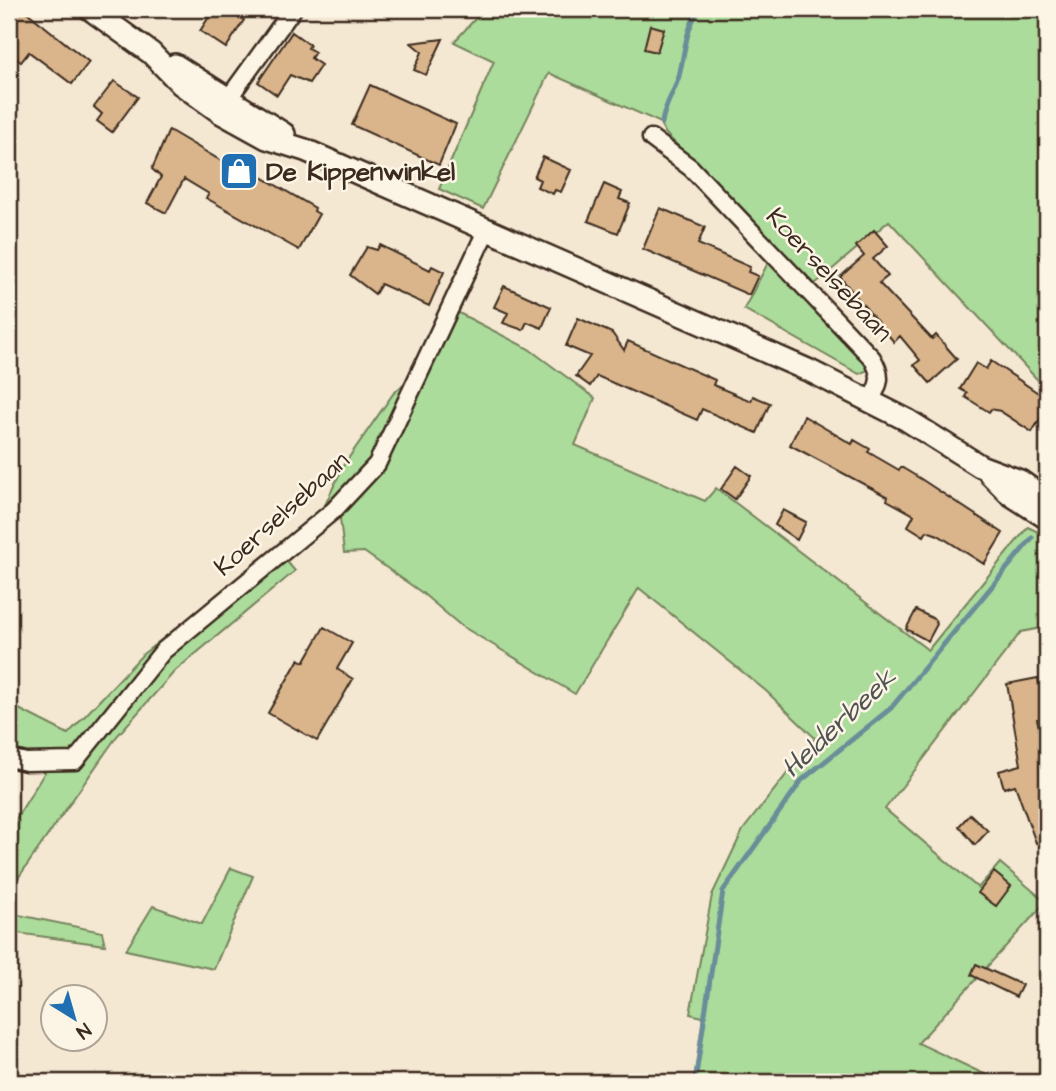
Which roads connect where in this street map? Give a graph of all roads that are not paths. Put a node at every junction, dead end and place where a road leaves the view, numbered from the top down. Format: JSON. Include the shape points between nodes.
{"nodes":[{"id":1,"x":90,"y":9,"type":"edge"},
{"id":2,"x":293,"y":9,"type":"edge"},
{"id":3,"x":224,"y":105,"type":"junction"},
{"id":4,"x":651,"y":138,"type":"dead end"},
{"id":5,"x":487,"y":229,"type":"junction"},
{"id":6,"x":870,"y":401,"type":"junction"},
{"id":7,"x":981,"y":466,"type":"junction"},
{"id":8,"x":1047,"y":500,"type":"edge"},
{"id":9,"x":1047,"y":517,"type":"edge"},
{"id":10,"x":9,"y":758,"type":"edge"}],
"edges":[{"from":1,"to":3,"type":"street","via":[[150,53],[181,84]]},
{"from":2,"to":3,"type":"street"},
{"from":3,"to":5,"type":"street","via":[[267,138]]},
{"from":4,"to":6,"type":"street","name":"Koerselsebaan","via":[[691,168],[872,358],[881,380]]},
{"from":5,"to":6,"type":"street"},
{"from":5,"to":10,"type":"street","name":"Koerselsebaan","via":[[377,464],[334,510],[163,651],[75,761]]},
{"from":6,"to":7,"type":"street"},
{"from":7,"to":8,"type":"street","via":[[1020,481]]},
{"from":7,"to":9,"type":"street","via":[[1010,494]]}]}
